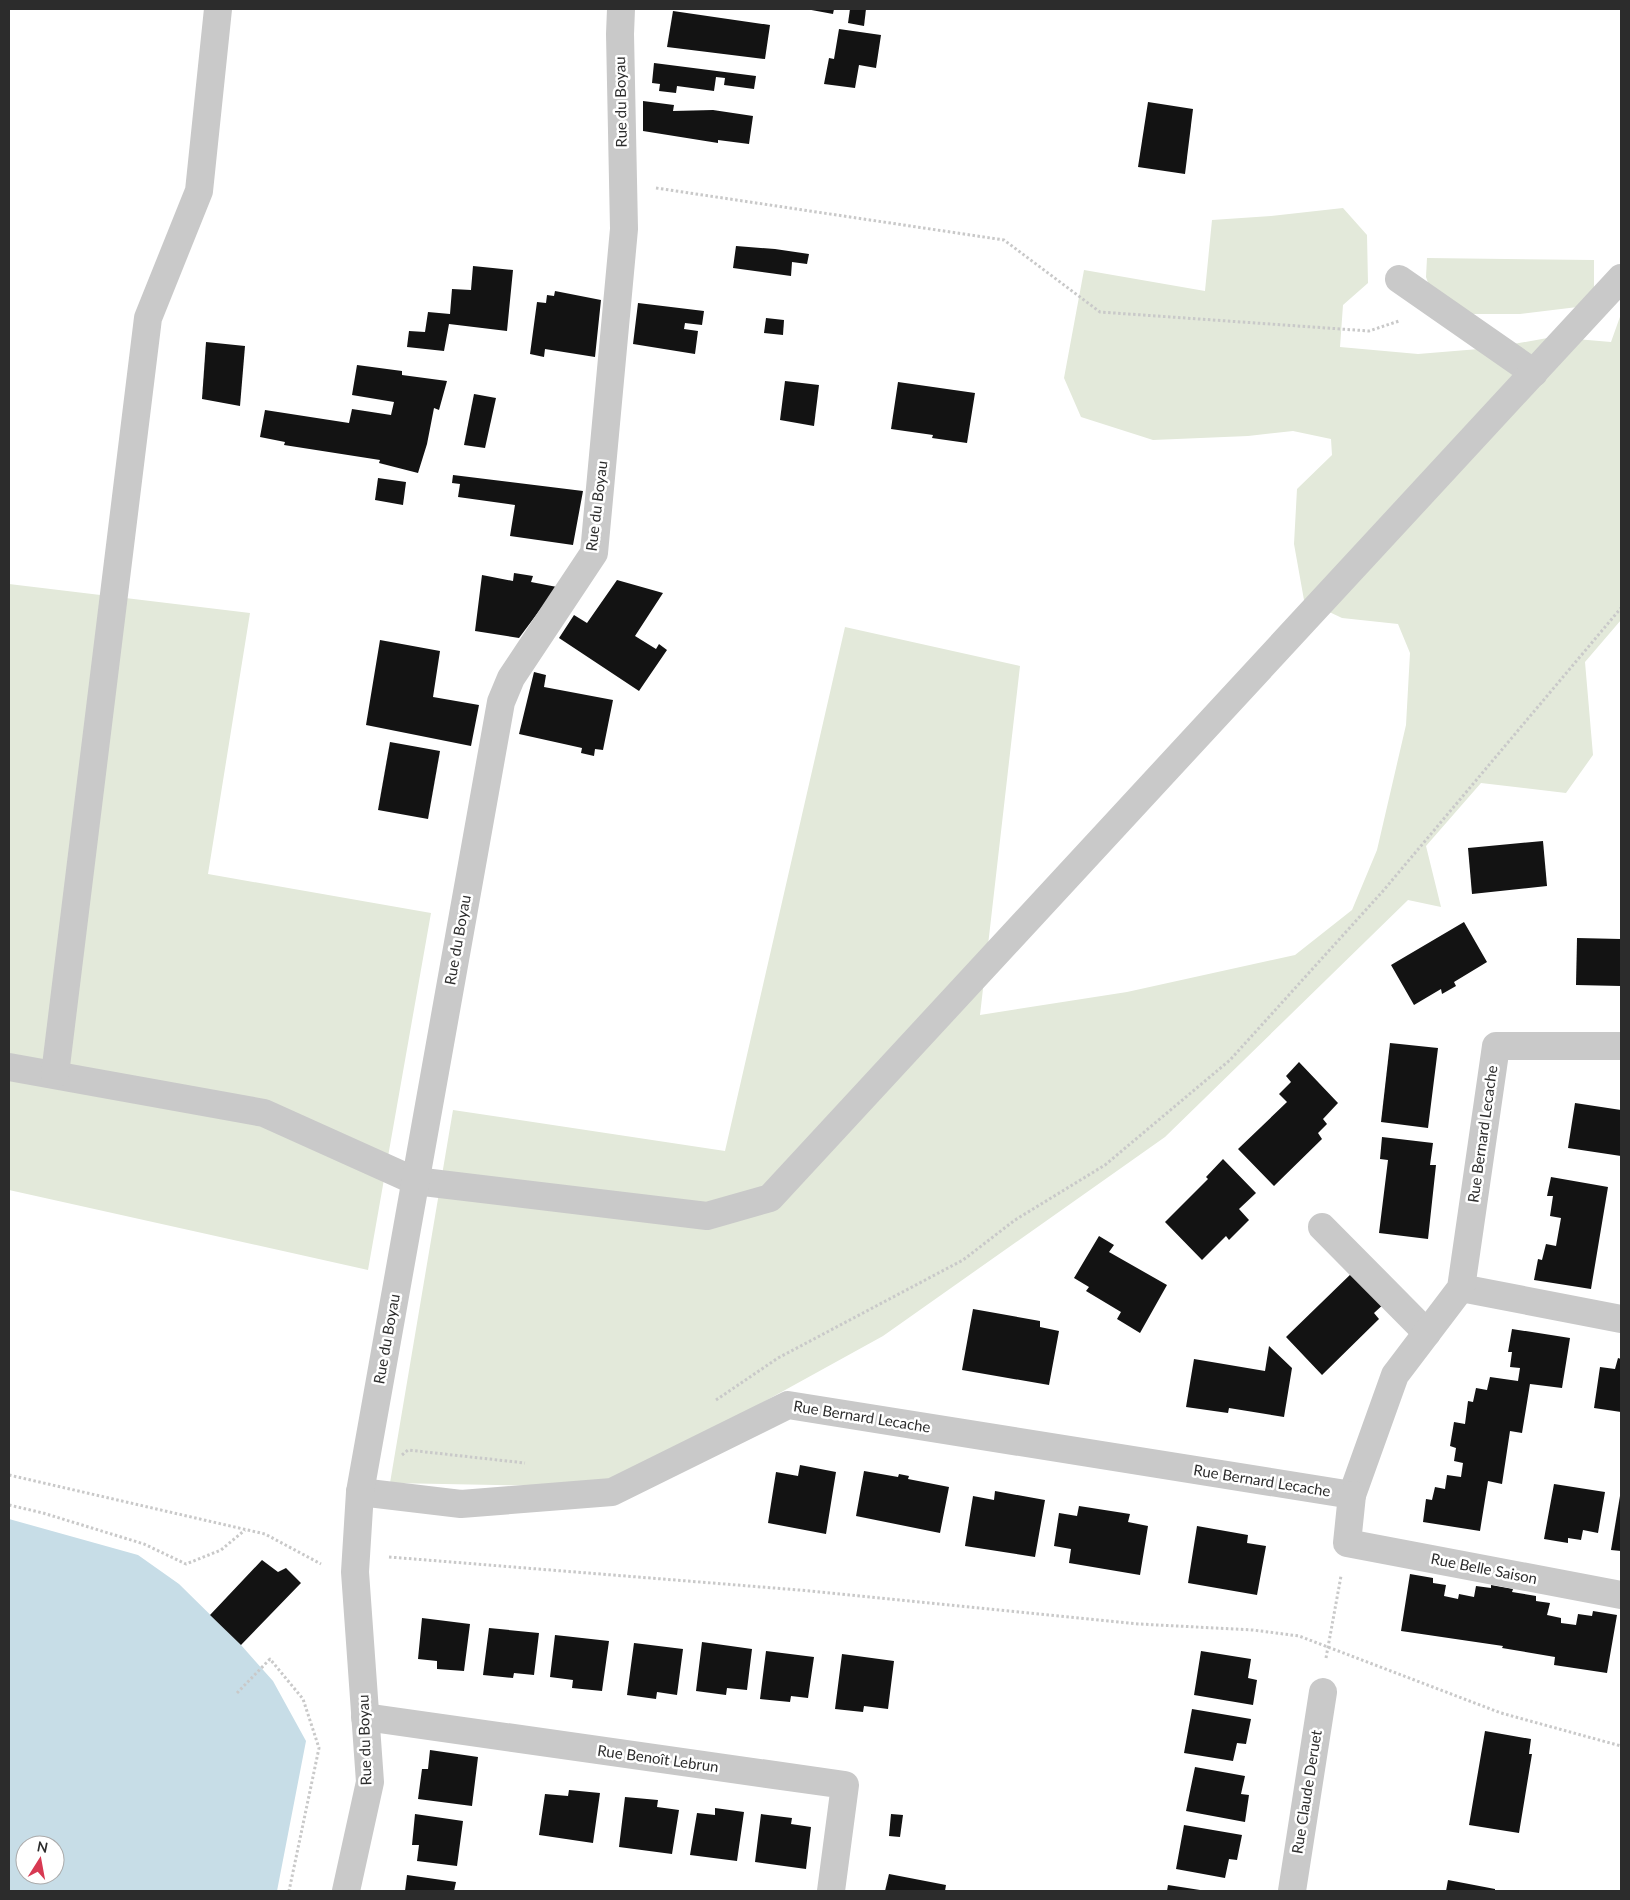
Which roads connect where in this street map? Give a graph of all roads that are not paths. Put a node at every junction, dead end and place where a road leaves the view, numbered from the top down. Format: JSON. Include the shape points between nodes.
{"nodes":[{"id":1,"x":218,"y":9,"type":"edge"},
{"id":2,"x":621,"y":9,"type":"edge"},
{"id":3,"x":1621,"y":278,"type":"edge"},
{"id":4,"x":1399,"y":279,"type":"dead end"},
{"id":5,"x":1534,"y":373,"type":"junction"},
{"id":6,"x":1621,"y":1046,"type":"edge"},
{"id":7,"x":9,"y":1067,"type":"edge"},
{"id":8,"x":55,"y":1074,"type":"junction"},
{"id":9,"x":415,"y":1181,"type":"junction"},
{"id":10,"x":1322,"y":1227,"type":"dead end"},
{"id":11,"x":1461,"y":1288,"type":"junction"},
{"id":12,"x":1621,"y":1319,"type":"edge"},
{"id":13,"x":1427,"y":1333,"type":"junction"},
{"id":14,"x":360,"y":1492,"type":"junction"},
{"id":15,"x":1352,"y":1496,"type":"junction"},
{"id":16,"x":1347,"y":1543,"type":"joint"},
{"id":17,"x":1621,"y":1595,"type":"edge"},
{"id":18,"x":1323,"y":1692,"type":"road end"},
{"id":19,"x":365,"y":1717,"type":"junction"},
{"id":20,"x":346,"y":1891,"type":"edge"},
{"id":21,"x":832,"y":1891,"type":"edge"},
{"id":22,"x":1292,"y":1891,"type":"edge"}],
"edges":[{"from":1,"to":8,"type":"street","via":[[199,191],[148,318]]},
{"from":2,"to":9,"type":"street","name":"Rue du Boyau","via":[[624,229],[594,553],[511,678],[501,702]]},
{"from":3,"to":5,"type":"street"},
{"from":4,"to":5,"type":"street"},
{"from":5,"to":9,"type":"street","via":[[770,1198],[707,1216]]},
{"from":6,"to":11,"type":"street","name":"Rue Bernard Lecache","via":[[1496,1046]]},
{"from":7,"to":8,"type":"street"},
{"from":8,"to":9,"type":"street","via":[[264,1113]]},
{"from":9,"to":14,"type":"street","name":"Rue du Boyau"},
{"from":10,"to":13,"type":"street"},
{"from":11,"to":12,"type":"street"},
{"from":11,"to":13,"type":"street","name":"Rue Bernard Lecache"},
{"from":13,"to":15,"type":"street","name":"Rue Bernard Lecache","via":[[1395,1375]]},
{"from":14,"to":15,"type":"street","name":"Rue Bernard Lecache","via":[[461,1504],[612,1492],[788,1405]]},
{"from":14,"to":19,"type":"street","name":"Rue du Boyau","via":[[356,1583]]},
{"from":15,"to":16,"type":"street","name":"Rue Bernard Lecache"},
{"from":16,"to":17,"type":"street","name":"Rue Belle Saison"},
{"from":18,"to":22,"type":"street","name":"Rue Claude Deruet"},
{"from":19,"to":20,"type":"street","name":"Rue du Boyau","via":[[370,1782]]},
{"from":19,"to":21,"type":"street","name":"Rue Benoît Lebrun","via":[[845,1786]]}]}
